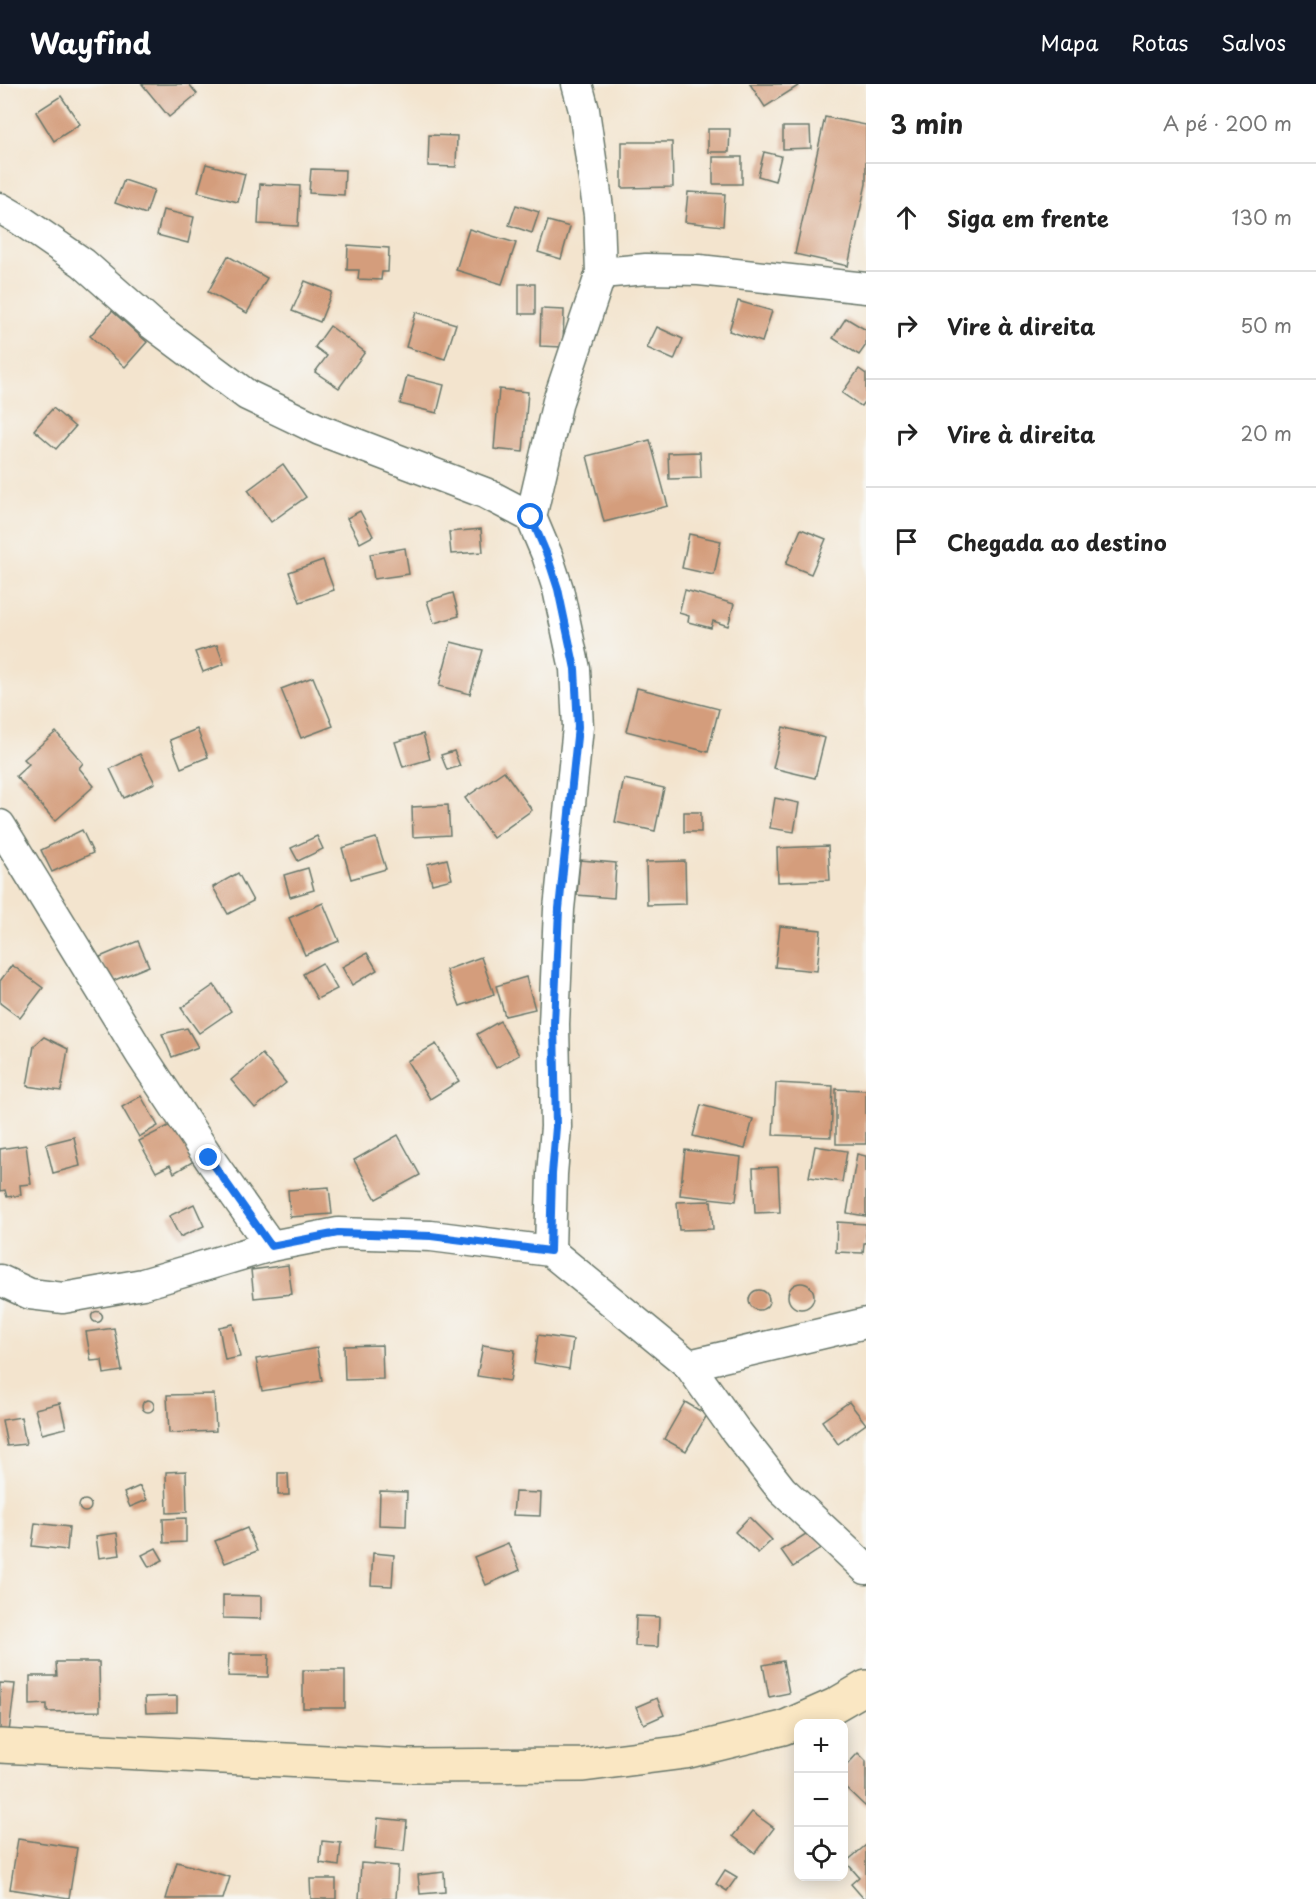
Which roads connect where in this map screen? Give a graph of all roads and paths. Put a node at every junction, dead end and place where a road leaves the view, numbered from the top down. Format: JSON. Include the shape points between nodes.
{"nodes":[{"id":1,"x":577,"y":84,"type":"edge"},
{"id":2,"x":0,"y":208,"type":"edge"},
{"id":3,"x":601,"y":273,"type":"junction"},
{"id":4,"x":866,"y":288,"type":"edge"},
{"id":5,"x":531,"y":517,"type":"junction"},
{"id":6,"x":0,"y":825,"type":"edge"},
{"id":7,"x":271,"y":1246,"type":"junction"},
{"id":8,"x":550,"y":1251,"type":"junction"},
{"id":9,"x":0,"y":1280,"type":"edge"},
{"id":10,"x":866,"y":1323,"type":"edge"},
{"id":11,"x":689,"y":1365,"type":"junction"},
{"id":12,"x":866,"y":1569,"type":"edge"},
{"id":13,"x":866,"y":1687,"type":"edge"},
{"id":14,"x":0,"y":1746,"type":"edge"}],
"edges":[{"from":1,"to":3,"type":"street","via":[[596,193]]},
{"from":2,"to":5,"type":"street","via":[[83,263],[152,324],[247,395],[320,430],[485,494]]},
{"from":3,"to":4,"type":"street","via":[[699,270]]},
{"from":3,"to":5,"type":"street","via":[[558,401]]},
{"from":5,"to":8,"type":"street","via":[[560,601],[575,669],[578,727],[559,909]]},
{"from":6,"to":7,"type":"street","via":[[141,1055]]},
{"from":7,"to":8,"type":"street","via":[[338,1233],[431,1236]]},
{"from":7,"to":9,"type":"street","via":[[143,1284],[63,1298],[30,1294]]},
{"from":8,"to":11,"type":"street"},
{"from":10,"to":11,"type":"street"},
{"from":11,"to":12,"type":"street","via":[[782,1490]]},
{"from":13,"to":14,"type":"street","via":[[783,1728],[685,1752],[584,1764],[407,1766]]}]}
